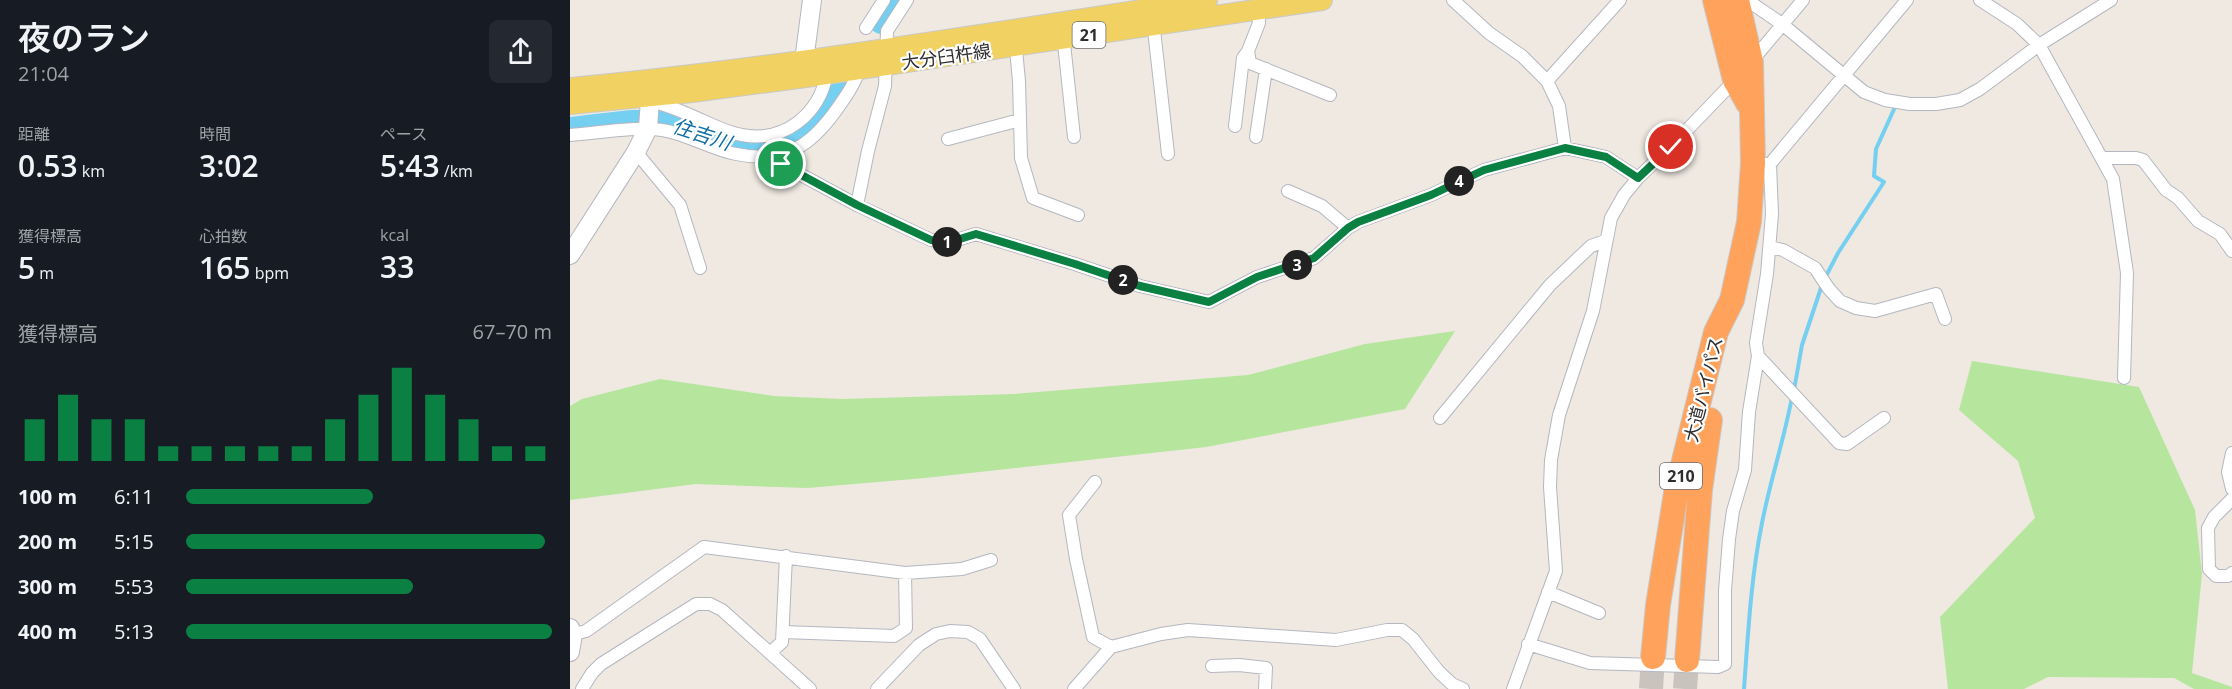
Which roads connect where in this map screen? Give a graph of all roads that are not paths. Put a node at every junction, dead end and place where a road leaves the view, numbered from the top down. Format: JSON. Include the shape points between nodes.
{"nodes":[{"id":1,"x":812,"y":0,"type":"edge"},
{"id":2,"x":884,"y":0,"type":"edge"},
{"id":3,"x":906,"y":0,"type":"edge"},
{"id":4,"x":1207,"y":0,"type":"edge"},
{"id":5,"x":1322,"y":0,"type":"edge"},
{"id":6,"x":1453,"y":0,"type":"edge"},
{"id":7,"x":1620,"y":0,"type":"edge"},
{"id":8,"x":1715,"y":0,"type":"edge"},
{"id":9,"x":1737,"y":0,"type":"edge"},
{"id":10,"x":1747,"y":0,"type":"edge"},
{"id":11,"x":1803,"y":0,"type":"edge"},
{"id":12,"x":1907,"y":0,"type":"edge"},
{"id":13,"x":1980,"y":0,"type":"edge"},
{"id":14,"x":2111,"y":0,"type":"edge"},
{"id":15,"x":1258,"y":5,"type":"edge"},
{"id":16,"x":1151,"y":11,"type":"edge"},
{"id":17,"x":1782,"y":24,"type":"junction"},
{"id":18,"x":866,"y":28,"type":"dead end"},
{"id":19,"x":1062,"y":30,"type":"junction"},
{"id":20,"x":1014,"y":37,"type":"junction"},
{"id":21,"x":2038,"y":45,"type":"junction"},
{"id":22,"x":1248,"y":51,"type":"junction"},
{"id":23,"x":886,"y":57,"type":"junction"},
{"id":24,"x":805,"y":69,"type":"junction"},
{"id":25,"x":859,"y":69,"type":"junction"},
{"id":26,"x":1266,"y":69,"type":"junction"},
{"id":27,"x":1743,"y":71,"type":"junction"},
{"id":28,"x":827,"y":74,"type":"junction"},
{"id":29,"x":1845,"y":75,"type":"junction"},
{"id":30,"x":1547,"y":81,"type":"junction"},
{"id":31,"x":570,"y":88,"type":"edge"},
{"id":32,"x":1330,"y":95,"type":"dead end"},
{"id":33,"x":650,"y":96,"type":"junction"},
{"id":34,"x":570,"y":104,"type":"edge"},
{"id":35,"x":1020,"y":120,"type":"junction"},
{"id":36,"x":1234,"y":126,"type":"dead end"},
{"id":37,"x":647,"y":129,"type":"junction"},
{"id":38,"x":570,"y":135,"type":"edge"},
{"id":39,"x":772,"y":135,"type":"junction"},
{"id":40,"x":1074,"y":137,"type":"dead end"},
{"id":41,"x":1256,"y":137,"type":"dead end"},
{"id":42,"x":948,"y":139,"type":"dead end"},
{"id":43,"x":1565,"y":148,"type":"junction"},
{"id":44,"x":636,"y":152,"type":"junction"},
{"id":45,"x":1168,"y":154,"type":"dead end"},
{"id":46,"x":776,"y":155,"type":"junction"},
{"id":47,"x":2102,"y":158,"type":"junction"},
{"id":48,"x":1761,"y":164,"type":"junction"},
{"id":49,"x":1638,"y":178,"type":"junction"},
{"id":50,"x":1288,"y":191,"type":"dead end"},
{"id":51,"x":857,"y":205,"type":"junction"},
{"id":52,"x":1078,"y":215,"type":"dead end"},
{"id":53,"x":1348,"y":228,"type":"junction"},
{"id":54,"x":1605,"y":241,"type":"junction"},
{"id":55,"x":1770,"y":247,"type":"junction"},
{"id":56,"x":2232,"y":251,"type":"edge"},
{"id":57,"x":570,"y":255,"type":"edge"},
{"id":58,"x":700,"y":268,"type":"dead end"},
{"id":59,"x":1732,"y":300,"type":"junction"},
{"id":60,"x":1945,"y":319,"type":"dead end"},
{"id":61,"x":1758,"y":356,"type":"junction"},
{"id":62,"x":2124,"y":378,"type":"dead end"},
{"id":63,"x":1440,"y":418,"type":"dead end"},
{"id":64,"x":1884,"y":418,"type":"dead end"},
{"id":65,"x":2232,"y":453,"type":"edge"},
{"id":66,"x":1095,"y":482,"type":"dead end"},
{"id":67,"x":2232,"y":489,"type":"edge"},
{"id":68,"x":2232,"y":499,"type":"edge"},
{"id":69,"x":786,"y":556,"type":"junction"},
{"id":70,"x":991,"y":560,"type":"dead end"},
{"id":71,"x":905,"y":573,"type":"junction"},
{"id":72,"x":2232,"y":573,"type":"edge"},
{"id":73,"x":1548,"y":592,"type":"junction"},
{"id":74,"x":1599,"y":613,"type":"dead end"},
{"id":75,"x":783,"y":632,"type":"junction"},
{"id":76,"x":570,"y":638,"type":"edge"},
{"id":77,"x":1528,"y":644,"type":"junction"},
{"id":78,"x":1111,"y":647,"type":"junction"},
{"id":79,"x":770,"y":653,"type":"junction"},
{"id":80,"x":1653,"y":657,"type":"tunnel mouth"},
{"id":81,"x":1687,"y":660,"type":"tunnel mouth"},
{"id":82,"x":1212,"y":666,"type":"dead end"},
{"id":83,"x":582,"y":689,"type":"edge"},
{"id":84,"x":810,"y":689,"type":"edge"},
{"id":85,"x":877,"y":689,"type":"edge"},
{"id":86,"x":1014,"y":689,"type":"edge"},
{"id":87,"x":1074,"y":689,"type":"edge"},
{"id":88,"x":1265,"y":689,"type":"edge"},
{"id":89,"x":1463,"y":689,"type":"edge"},
{"id":90,"x":1513,"y":689,"type":"edge"}],
"edges":[{"from":1,"to":24,"type":"street"},
{"from":2,"to":18,"type":"street"},
{"from":3,"to":23,"type":"street","via":[[887,31]]},
{"from":4,"to":16,"type":"main road","name":"大分臼杵線","number":"21"},
{"from":5,"to":15,"type":"main road","name":"大分臼杵線","number":"21"},
{"from":6,"to":30,"type":"street"},
{"from":7,"to":30,"type":"street"},
{"from":8,"to":27,"type":"highway","name":"大道バイパス","number":"210"},
{"from":9,"to":27,"type":"highway","name":"大道バイパス","number":"210"},
{"from":10,"to":17,"type":"street"},
{"from":11,"to":17,"type":"street"},
{"from":12,"to":29,"type":"street"},
{"from":13,"to":21,"type":"street","via":[[2017,24]]},
{"from":14,"to":21,"type":"street"},
{"from":15,"to":16,"type":"main road","name":"大分臼杵線","number":"21"},
{"from":15,"to":22,"type":"street","via":[[1259,23]]},
{"from":16,"to":19,"type":"main road","name":"大分臼杵線","number":"21"},
{"from":16,"to":45,"type":"street"},
{"from":17,"to":27,"type":"street"},
{"from":17,"to":29,"type":"street"},
{"from":19,"to":20,"type":"main road","name":"大分臼杵線","number":"21"},
{"from":19,"to":40,"type":"street"},
{"from":20,"to":23,"type":"main road","name":"大分臼杵線","number":"21"},
{"from":20,"to":35,"type":"street"},
{"from":21,"to":29,"type":"street","via":[[1980,89],[1960,100],[1936,105],[1885,100],[1864,92]]},
{"from":21,"to":47,"type":"street"},
{"from":22,"to":26,"type":"street","via":[[1250,63]]},
{"from":22,"to":36,"type":"street","via":[[1243,58]]},
{"from":23,"to":24,"type":"main road","name":"大分臼杵線","number":"21"},
{"from":23,"to":25,"type":"main road","name":"大分臼杵線","number":"21"},
{"from":23,"to":51,"type":"street","via":[[885,86]]},
{"from":24,"to":28,"type":"main road","name":"大分臼杵線","number":"21"},
{"from":24,"to":33,"type":"main road","name":"大分臼杵線","number":"21"},
{"from":25,"to":28,"type":"main road","name":"大分臼杵線","number":"21"},
{"from":25,"to":46,"type":"street","via":[[845,97],[813,138],[795,150]]},
{"from":26,"to":32,"type":"street"},
{"from":26,"to":41,"type":"street"},
{"from":27,"to":48,"type":"highway","name":"大道バイパス","number":"210"},
{"from":27,"to":49,"type":"street"},
{"from":28,"to":39,"type":"street","via":[[822,93],[808,114]]},
{"from":29,"to":48,"type":"street"},
{"from":30,"to":43,"type":"street","via":[[1559,106]]},
{"from":31,"to":33,"type":"main road","name":"大分臼杵線","number":"21"},
{"from":33,"to":34,"type":"main road","name":"大分臼杵線","number":"21"},
{"from":33,"to":37,"type":"street"},
{"from":33,"to":39,"type":"street","via":[[741,135]]},
{"from":35,"to":42,"type":"street"},
{"from":35,"to":52,"type":"street","via":[[1021,158],[1033,198]]},
{"from":37,"to":38,"type":"street"},
{"from":37,"to":44,"type":"street"},
{"from":37,"to":46,"type":"street","via":[[672,132],[737,154]]},
{"from":39,"to":46,"type":"street"},
{"from":43,"to":49,"type":"street","via":[[1606,157]]},
{"from":43,"to":53,"type":"street","via":[[1484,170]]},
{"from":44,"to":57,"type":"street"},
{"from":44,"to":58,"type":"street","via":[[680,205]]},
{"from":46,"to":51,"type":"street","via":[[781,164]]},
{"from":47,"to":56,"type":"street","via":[[2144,160],[2163,187],[2198,221],[2220,234]]},
{"from":47,"to":62,"type":"street","via":[[2113,179],[2126,260]]},
{"from":48,"to":55,"type":"street","via":[[1772,198]]},
{"from":48,"to":59,"type":"highway","name":"大道バイパス","number":"210"},
{"from":49,"to":54,"type":"street","via":[[1616,208]]},
{"from":50,"to":53,"type":"street","via":[[1322,206]]},
{"from":51,"to":53,"type":"street","via":[[931,240],[950,242],[976,234],[1140,286],[1209,302],[1257,277],[1314,258]]},
{"from":54,"to":63,"type":"street","via":[[1591,246],[1550,285]]},
{"from":54,"to":73,"type":"street","via":[[1593,311],[1559,415],[1552,451],[1550,488],[1556,571]]},
{"from":55,"to":60,"type":"street","via":[[1815,268],[1840,301],[1856,308],[1875,311],[1936,294]]},
{"from":55,"to":61,"type":"street","via":[[1756,343]]},
{"from":59,"to":80,"type":"highway","name":"大道バイパス","number":"210","via":[[1716,332],[1676,493]]},
{"from":59,"to":81,"type":"highway","name":"大道バイパス","number":"210","via":[[1730,335],[1704,455]]},
{"from":61,"to":64,"type":"street","via":[[1839,443],[1847,444]]},
{"from":61,"to":77,"type":"street","via":[[1745,470],[1730,522],[1725,664],[1718,667],[1590,663]]},
{"from":65,"to":67,"type":"street","via":[[2228,472]]},
{"from":66,"to":78,"type":"street","via":[[1069,515],[1093,637]]},
{"from":68,"to":72,"type":"street","via":[[2214,516],[2208,528],[2209,569],[2216,576]]},
{"from":69,"to":71,"type":"street"},
{"from":69,"to":75,"type":"street"},
{"from":69,"to":76,"type":"street","via":[[704,547]]},
{"from":70,"to":71,"type":"street","via":[[962,569]]},
{"from":71,"to":75,"type":"street","via":[[906,628],[894,636]]},
{"from":73,"to":74,"type":"street"},
{"from":73,"to":77,"type":"street"},
{"from":75,"to":79,"type":"street","via":[[782,642]]},
{"from":77,"to":90,"type":"street"},
{"from":78,"to":87,"type":"street"},
{"from":78,"to":89,"type":"street","via":[[1188,630],[1336,640],[1402,630],[1439,672]]},
{"from":79,"to":83,"type":"street","via":[[722,610],[710,604],[696,604],[602,664]]},
{"from":79,"to":84,"type":"street"},
{"from":82,"to":88,"type":"street","via":[[1266,668]]},
{"from":85,"to":86,"type":"street","via":[[919,645],[936,634],[950,631],[968,632],[980,639]]}]}
